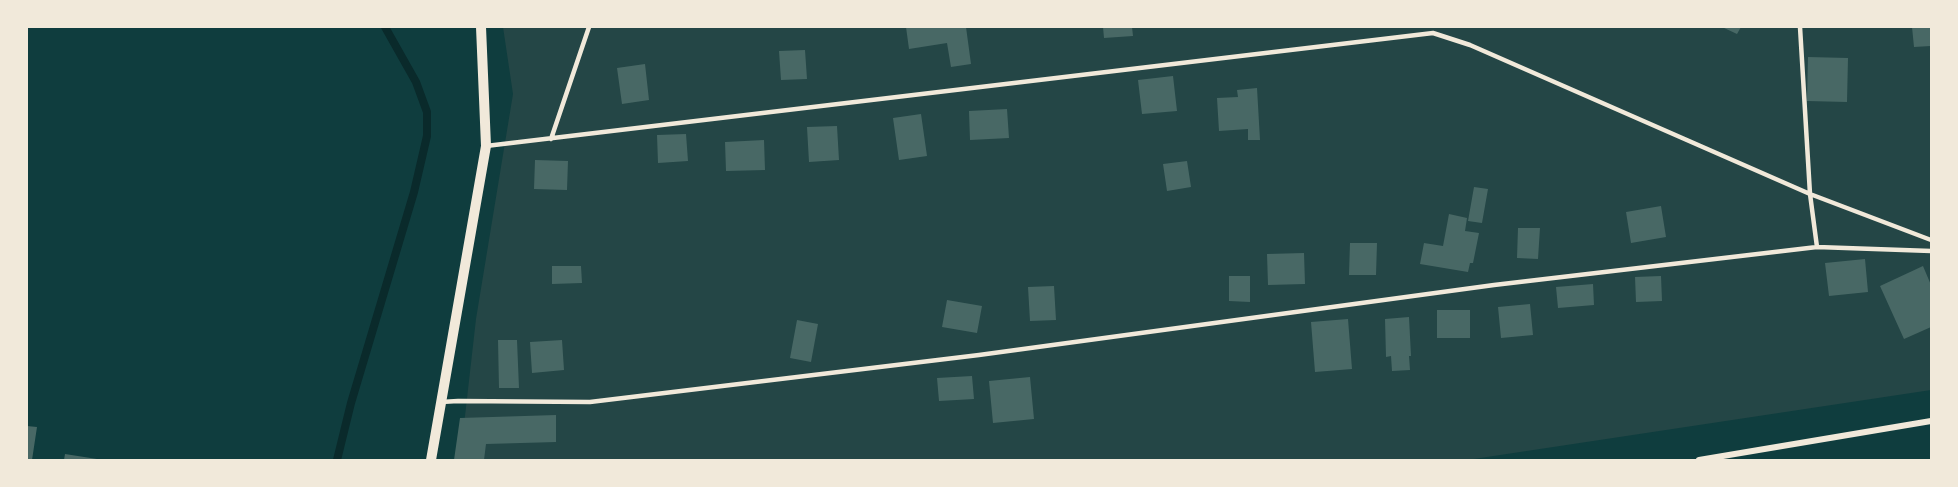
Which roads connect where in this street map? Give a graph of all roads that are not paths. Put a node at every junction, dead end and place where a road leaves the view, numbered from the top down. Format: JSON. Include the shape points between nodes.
{"nodes":[{"id":1,"x":481,"y":27,"type":"edge"},
{"id":2,"x":589,"y":27,"type":"edge"},
{"id":3,"x":1800,"y":27,"type":"edge"},
{"id":4,"x":551,"y":139,"type":"junction"},
{"id":5,"x":486,"y":146,"type":"junction"},
{"id":6,"x":1810,"y":194,"type":"junction"},
{"id":7,"x":1931,"y":240,"type":"edge"},
{"id":8,"x":1817,"y":247,"type":"junction"},
{"id":9,"x":1931,"y":251,"type":"edge"},
{"id":10,"x":441,"y":402,"type":"junction"},
{"id":11,"x":1931,"y":421,"type":"edge"},
{"id":12,"x":431,"y":460,"type":"edge"},
{"id":13,"x":1699,"y":460,"type":"edge"}],
"edges":[{"from":1,"to":5,"type":"street"},
{"from":2,"to":4,"type":"lane"},
{"from":3,"to":6,"type":"lane"},
{"from":4,"to":5,"type":"lane"},
{"from":4,"to":6,"type":"lane","via":[[1432,33],[1470,45]]},
{"from":5,"to":10,"type":"street"},
{"from":6,"to":7,"type":"lane"},
{"from":6,"to":8,"type":"lane"},
{"from":8,"to":9,"type":"lane"},
{"from":8,"to":10,"type":"lane","via":[[590,402]]},
{"from":10,"to":12,"type":"street"},
{"from":11,"to":13,"type":"street"}]}
